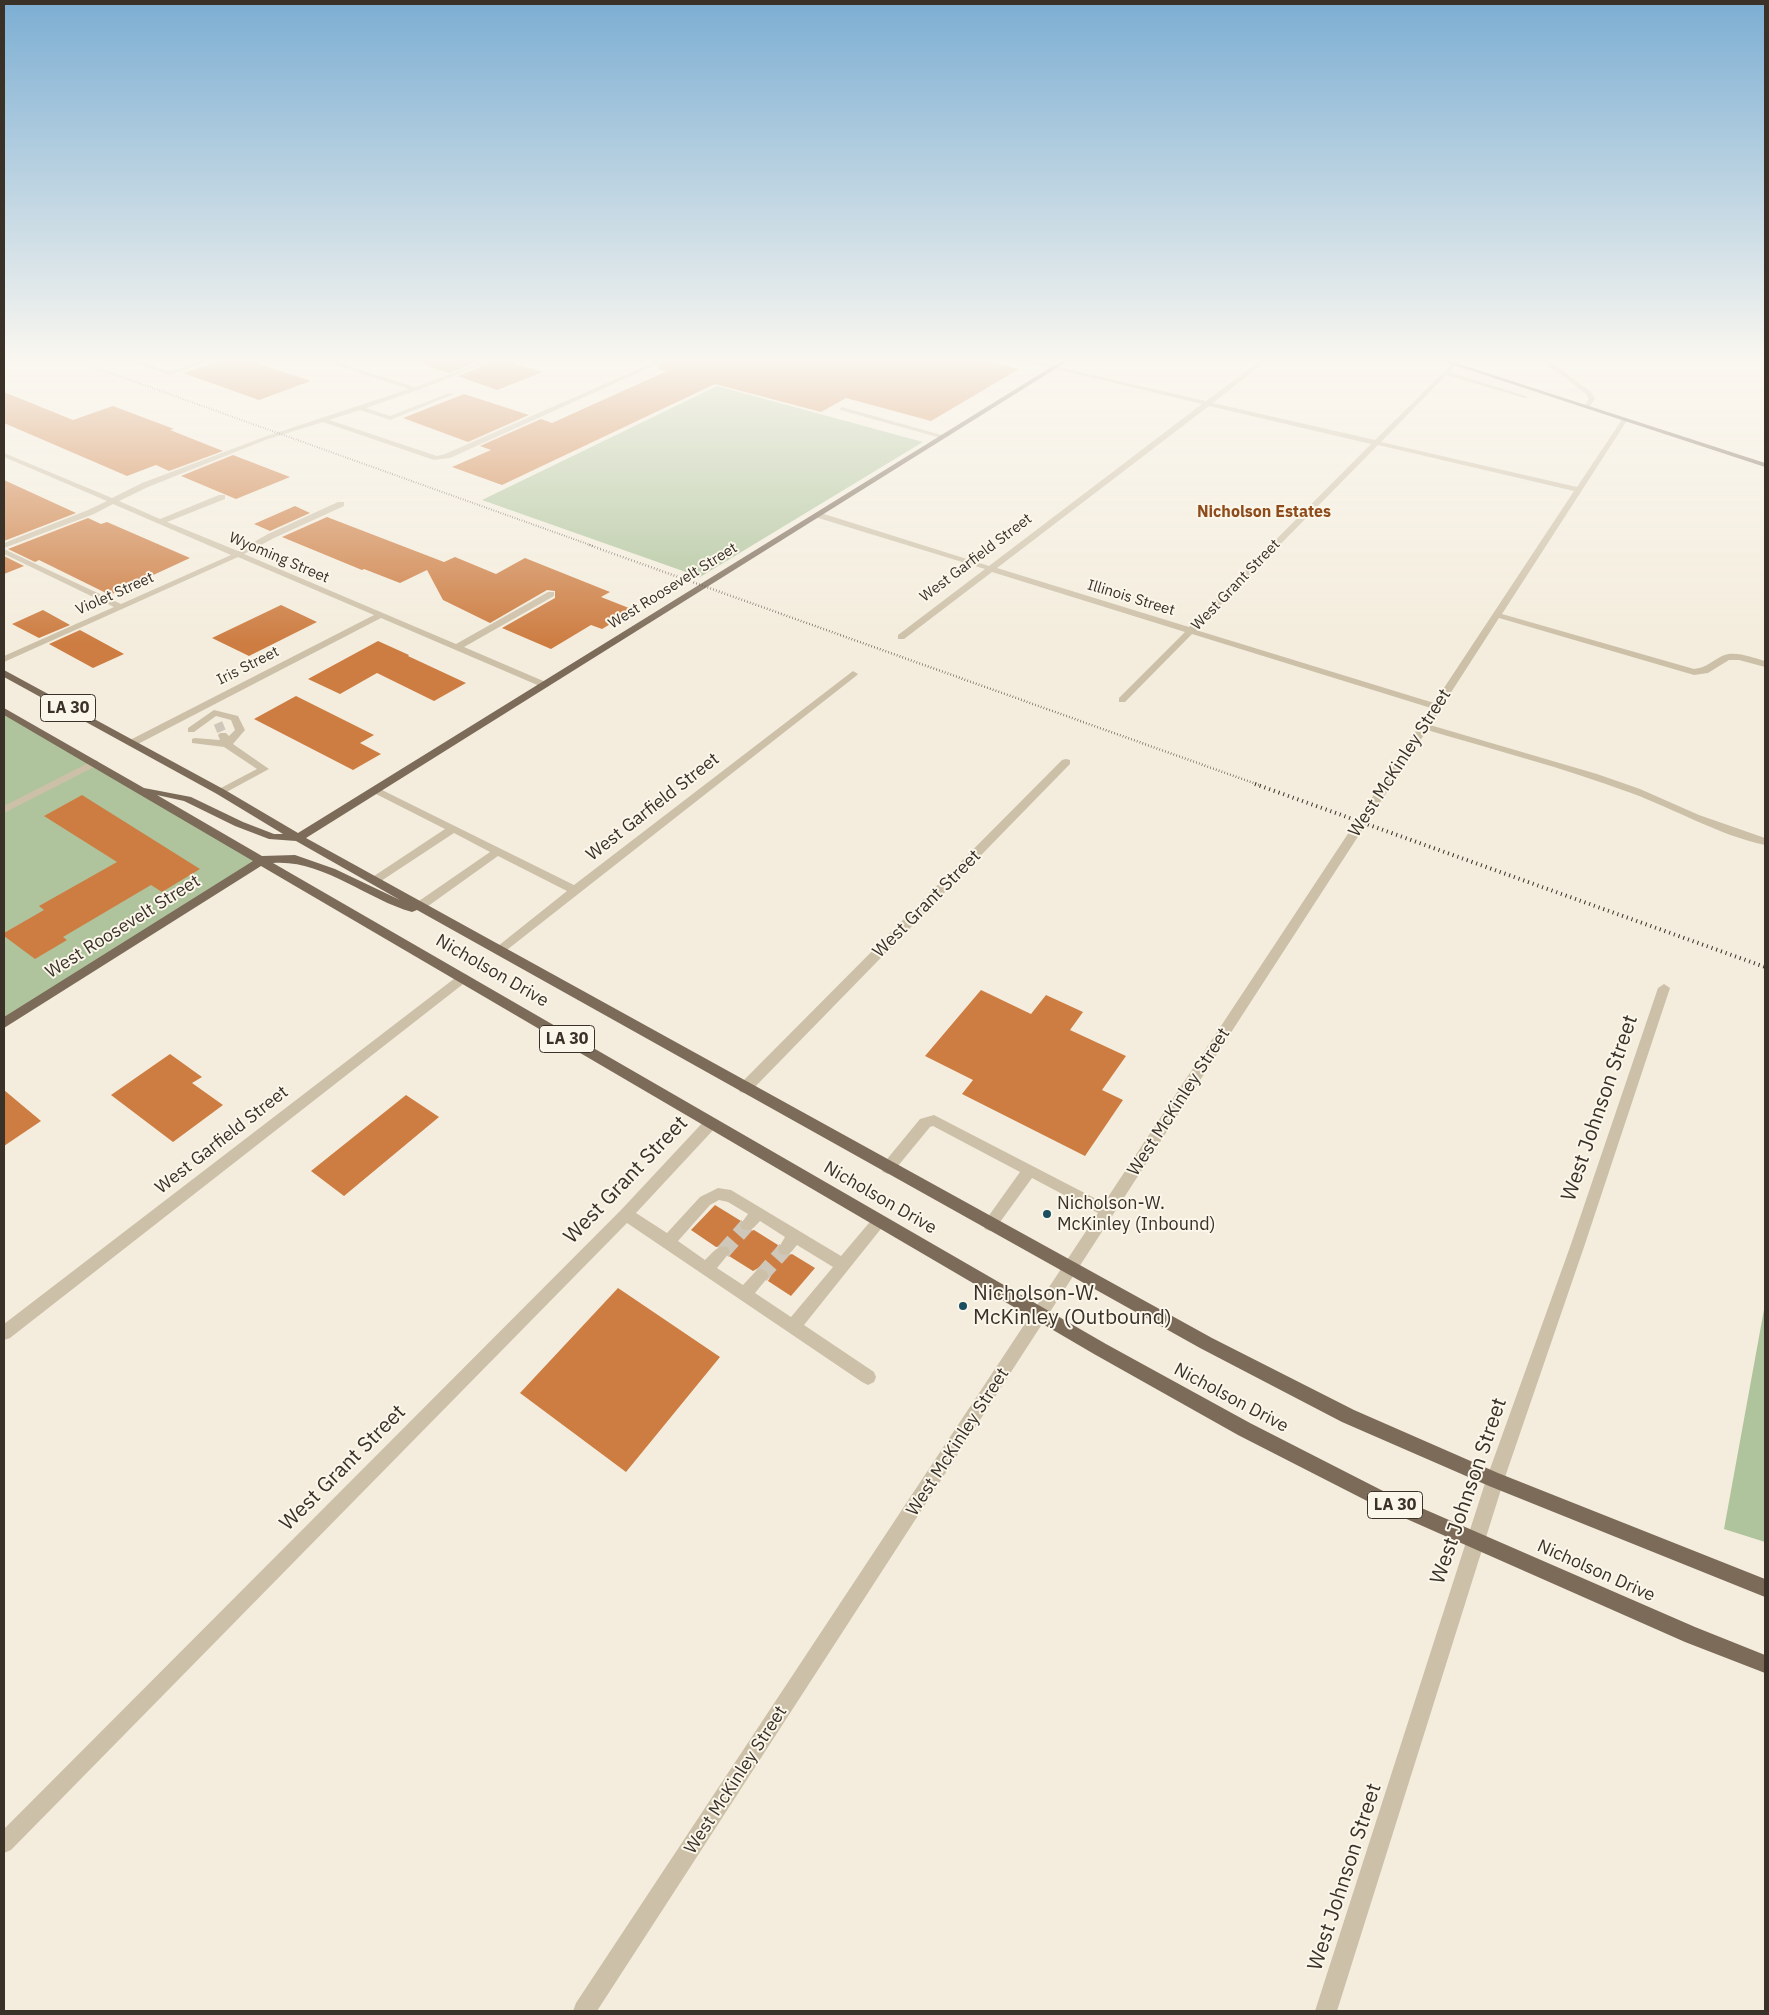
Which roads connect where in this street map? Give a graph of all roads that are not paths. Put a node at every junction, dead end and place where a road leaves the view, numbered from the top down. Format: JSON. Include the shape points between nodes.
{"nodes":[{"id":1,"x":222,"y":455,"type":"edge"},
{"id":2,"x":428,"y":455,"type":"edge"},
{"id":3,"x":449,"y":455,"type":"edge"},
{"id":4,"x":914,"y":455,"type":"edge"},
{"id":5,"x":1138,"y":455,"type":"edge"},
{"id":6,"x":1363,"y":455,"type":"edge"},
{"id":7,"x":1431,"y":455,"type":"edge"},
{"id":8,"x":1602,"y":455,"type":"edge"},
{"id":9,"x":1735,"y":455,"type":"edge"},
{"id":10,"x":4,"y":456,"type":"edge"},
{"id":11,"x":1765,"y":465,"type":"edge"},
{"id":12,"x":1580,"y":490,"type":"junction"},
{"id":13,"x":222,"y":497,"type":"dead end"},
{"id":14,"x":110,"y":501,"type":"junction"},
{"id":15,"x":341,"y":504,"type":"dead end"},
{"id":16,"x":818,"y":515,"type":"junction"},
{"id":17,"x":159,"y":522,"type":"junction"},
{"id":18,"x":4,"y":546,"type":"edge"},
{"id":19,"x":4,"y":551,"type":"edge"},
{"id":20,"x":237,"y":555,"type":"junction"},
{"id":21,"x":990,"y":568,"type":"junction"},
{"id":22,"x":551,"y":594,"type":"dead end"},
{"id":23,"x":121,"y":607,"type":"junction"},
{"id":24,"x":1498,"y":615,"type":"junction"},
{"id":25,"x":379,"y":616,"type":"junction"},
{"id":26,"x":1191,"y":631,"type":"junction"},
{"id":27,"x":901,"y":637,"type":"dead end"},
{"id":28,"x":456,"y":648,"type":"junction"},
{"id":29,"x":4,"y":659,"type":"edge"},
{"id":30,"x":1765,"y":664,"type":"edge"},
{"id":31,"x":4,"y":673,"type":"edge"},
{"id":32,"x":853,"y":674,"type":"dead end"},
{"id":33,"x":545,"y":684,"type":"junction"},
{"id":34,"x":1122,"y":700,"type":"dead end"},
{"id":35,"x":204,"y":706,"type":"junction"},
{"id":36,"x":1436,"y":707,"type":"junction"},
{"id":37,"x":4,"y":711,"type":"edge"},
{"id":38,"x":214,"y":712,"type":"junction"},
{"id":39,"x":218,"y":723,"type":"tunnel mouth"},
{"id":40,"x":1425,"y":726,"type":"junction"},
{"id":41,"x":191,"y":730,"type":"dead end"},
{"id":42,"x":225,"y":739,"type":"junction"},
{"id":43,"x":194,"y":741,"type":"dead end"},
{"id":44,"x":132,"y":744,"type":"junction"},
{"id":45,"x":1066,"y":762,"type":"dead end"},
{"id":46,"x":94,"y":763,"type":"junction"},
{"id":47,"x":134,"y":787,"type":"junction"},
{"id":48,"x":376,"y":790,"type":"junction"},
{"id":49,"x":221,"y":792,"type":"junction"},
{"id":50,"x":4,"y":810,"type":"edge"},
{"id":51,"x":453,"y":829,"type":"junction"},
{"id":52,"x":298,"y":838,"type":"junction"},
{"id":53,"x":1765,"y":842,"type":"edge"},
{"id":54,"x":498,"y":852,"type":"junction"},
{"id":55,"x":262,"y":860,"type":"junction"},
{"id":56,"x":374,"y":880,"type":"junction"},
{"id":57,"x":576,"y":891,"type":"junction"},
{"id":58,"x":420,"y":906,"type":"junction"},
{"id":59,"x":441,"y":918,"type":"junction"},
{"id":60,"x":499,"y":950,"type":"junction"},
{"id":61,"x":463,"y":978,"type":"junction"},
{"id":62,"x":1664,"y":988,"type":"dead end"},
{"id":63,"x":4,"y":1022,"type":"edge"},
{"id":64,"x":745,"y":1088,"type":"junction"},
{"id":65,"x":711,"y":1123,"type":"junction"},
{"id":66,"x":888,"y":1168,"type":"junction"},
{"id":67,"x":1030,"y":1170,"type":"junction"},
{"id":68,"x":1107,"y":1211,"type":"junction"},
{"id":69,"x":758,"y":1213,"type":"junction"},
{"id":70,"x":626,"y":1214,"type":"junction"},
{"id":71,"x":879,"y":1221,"type":"junction"},
{"id":72,"x":747,"y":1225,"type":"tunnel mouth"},
{"id":73,"x":990,"y":1225,"type":"junction"},
{"id":74,"x":795,"y":1236,"type":"junction"},
{"id":75,"x":668,"y":1242,"type":"junction"},
{"id":76,"x":784,"y":1249,"type":"tunnel mouth"},
{"id":77,"x":723,"y":1252,"type":"tunnel mouth"},
{"id":78,"x":843,"y":1266,"type":"junction"},
{"id":79,"x":707,"y":1268,"type":"junction"},
{"id":80,"x":1070,"y":1269,"type":"junction"},
{"id":81,"x":760,"y":1276,"type":"tunnel mouth"},
{"id":82,"x":744,"y":1294,"type":"junction"},
{"id":83,"x":1041,"y":1315,"type":"junction"},
{"id":84,"x":793,"y":1327,"type":"junction"},
{"id":85,"x":4,"y":1333,"type":"edge"},
{"id":86,"x":868,"y":1377,"type":"dead end"},
{"id":87,"x":1495,"y":1480,"type":"junction"},
{"id":88,"x":1476,"y":1539,"type":"junction"},
{"id":89,"x":1765,"y":1588,"type":"edge"},
{"id":90,"x":1765,"y":1664,"type":"edge"},
{"id":91,"x":4,"y":1843,"type":"edge"},
{"id":92,"x":584,"y":2011,"type":"edge"},
{"id":93,"x":1326,"y":2011,"type":"edge"}],
"edges":[{"from":1,"to":14,"type":"street"},
{"from":2,"to":3,"type":"street","via":[[437,458]]},
{"from":4,"to":16,"type":"main road","name":"West Roosevelt Street"},
{"from":5,"to":21,"type":"street","name":"West Garfield Street"},
{"from":6,"to":26,"type":"street","name":"West Grant Street"},
{"from":7,"to":12,"type":"street"},
{"from":8,"to":12,"type":"street","name":"West McKinley Street"},
{"from":9,"to":11,"type":"main road"},
{"from":10,"to":14,"type":"street","name":"Wyoming Street"},
{"from":12,"to":24,"type":"street","name":"West McKinley Street"},
{"from":13,"to":17,"type":"street"},
{"from":14,"to":17,"type":"street","name":"Wyoming Street"},
{"from":14,"to":18,"type":"street","via":[[91,512]]},
{"from":15,"to":20,"type":"street","name":"Violet Street"},
{"from":16,"to":21,"type":"street","name":"Illinois Street"},
{"from":16,"to":33,"type":"main road","name":"West Roosevelt Street"},
{"from":17,"to":20,"type":"street","name":"Wyoming Street"},
{"from":19,"to":23,"type":"street"},
{"from":20,"to":23,"type":"street","name":"Violet Street"},
{"from":20,"to":25,"type":"street","name":"Wyoming Street"},
{"from":21,"to":26,"type":"street","name":"Illinois Street"},
{"from":21,"to":27,"type":"street","name":"West Garfield Street"},
{"from":22,"to":28,"type":"street"},
{"from":23,"to":29,"type":"street","name":"Violet Street"},
{"from":24,"to":30,"type":"street","via":[[1694,672],[1705,671],[1727,658],[1739,657]]},
{"from":24,"to":36,"type":"street","name":"West McKinley Street"},
{"from":25,"to":28,"type":"street","name":"Wyoming Street"},
{"from":25,"to":35,"type":"street","name":"Iris Street"},
{"from":26,"to":34,"type":"street","name":"West Grant Street"},
{"from":26,"to":36,"type":"street","name":"Illinois Street"},
{"from":28,"to":33,"type":"street","name":"Wyoming Street"},
{"from":31,"to":44,"type":"main road","name":"Nicholson Drive","number":"LA 30"},
{"from":32,"to":57,"type":"street","name":"West Garfield Street"},
{"from":33,"to":48,"type":"main road","name":"West Roosevelt Street"},
{"from":35,"to":38,"type":"street"},
{"from":35,"to":44,"type":"street","name":"Iris Street"},
{"from":36,"to":40,"type":"street","name":"West McKinley Street"},
{"from":37,"to":46,"type":"main road","name":"Nicholson Drive","number":"LA 30"},
{"from":38,"to":39,"type":"street"},
{"from":38,"to":41,"type":"street"},
{"from":38,"to":42,"type":"street","via":[[235,718],[240,730]]},
{"from":40,"to":53,"type":"street","via":[[1593,776]]},
{"from":40,"to":68,"type":"street","name":"West McKinley Street"},
{"from":42,"to":43,"type":"street"},
{"from":42,"to":49,"type":"street","via":[[264,769]]},
{"from":44,"to":49,"type":"main road","name":"Nicholson Drive","number":"LA 30"},
{"from":45,"to":64,"type":"street","name":"West Grant Street"},
{"from":46,"to":47,"type":"main road","name":"Nicholson Drive","number":"LA 30"},
{"from":46,"to":50,"type":"street"},
{"from":47,"to":52,"type":"main road","via":[[187,799],[272,837]]},
{"from":47,"to":55,"type":"main road","name":"Nicholson Drive","number":"LA 30"},
{"from":48,"to":51,"type":"street"},
{"from":48,"to":52,"type":"main road","name":"West Roosevelt Street"},
{"from":49,"to":52,"type":"main road","name":"Nicholson Drive","number":"LA 30"},
{"from":51,"to":54,"type":"street"},
{"from":51,"to":56,"type":"street"},
{"from":52,"to":56,"type":"main road","name":"Nicholson Drive","number":"LA 30"},
{"from":54,"to":57,"type":"street"},
{"from":54,"to":58,"type":"street"},
{"from":55,"to":59,"type":"main road","via":[[291,858],[331,872],[394,902]]},
{"from":55,"to":61,"type":"main road","name":"Nicholson Drive","number":"LA 30"},
{"from":55,"to":63,"type":"main road","name":"West Roosevelt Street"},
{"from":56,"to":58,"type":"main road","name":"Nicholson Drive","number":"LA 30"},
{"from":57,"to":60,"type":"street","name":"West Garfield Street"},
{"from":58,"to":59,"type":"main road","name":"Nicholson Drive","number":"LA 30"},
{"from":59,"to":60,"type":"main road","name":"Nicholson Drive","number":"LA 30"},
{"from":60,"to":64,"type":"main road","name":"Nicholson Drive","number":"LA 30"},
{"from":61,"to":65,"type":"main road","name":"Nicholson Drive","number":"LA 30"},
{"from":61,"to":85,"type":"street","name":"West Garfield Street"},
{"from":62,"to":87,"type":"street","name":"West Johnson Street"},
{"from":64,"to":66,"type":"main road","name":"Nicholson Drive","number":"LA 30"},
{"from":65,"to":70,"type":"street","name":"West Grant Street"},
{"from":65,"to":71,"type":"main road","name":"Nicholson Drive","number":"LA 30"},
{"from":66,"to":67,"type":"street","via":[[925,1123],[934,1120]]},
{"from":66,"to":73,"type":"main road","name":"Nicholson Drive","number":"LA 30"},
{"from":67,"to":68,"type":"street"},
{"from":67,"to":73,"type":"street"},
{"from":68,"to":80,"type":"street","name":"West McKinley Street"},
{"from":69,"to":72,"type":"street"},
{"from":69,"to":74,"type":"street"},
{"from":69,"to":75,"type":"street","via":[[731,1196],[718,1194],[705,1201]]},
{"from":70,"to":75,"type":"street"},
{"from":70,"to":91,"type":"street","name":"West Grant Street"},
{"from":71,"to":78,"type":"street"},
{"from":71,"to":83,"type":"main road","name":"Nicholson Drive","number":"LA 30"},
{"from":73,"to":80,"type":"main road","name":"Nicholson Drive","number":"LA 30"},
{"from":74,"to":76,"type":"street"},
{"from":74,"to":78,"type":"street"},
{"from":75,"to":79,"type":"street"},
{"from":77,"to":79,"type":"street"},
{"from":78,"to":84,"type":"street"},
{"from":79,"to":82,"type":"street"},
{"from":80,"to":83,"type":"street","name":"West McKinley Street"},
{"from":80,"to":87,"type":"main road","name":"Nicholson Drive","number":"LA 30","via":[[1348,1416]]},
{"from":81,"to":82,"type":"street"},
{"from":82,"to":84,"type":"street"},
{"from":83,"to":88,"type":"main road","name":"Nicholson Drive","number":"LA 30","via":[[1244,1429],[1381,1499]]},
{"from":83,"to":92,"type":"street","name":"West McKinley Street"},
{"from":84,"to":86,"type":"street"},
{"from":87,"to":88,"type":"street","name":"West Johnson Street"},
{"from":87,"to":89,"type":"main road","name":"Nicholson Drive","number":"LA 30"},
{"from":88,"to":90,"type":"main road","name":"Nicholson Drive","number":"LA 30","via":[[1692,1636]]},
{"from":88,"to":93,"type":"street","name":"West Johnson Street"}]}
